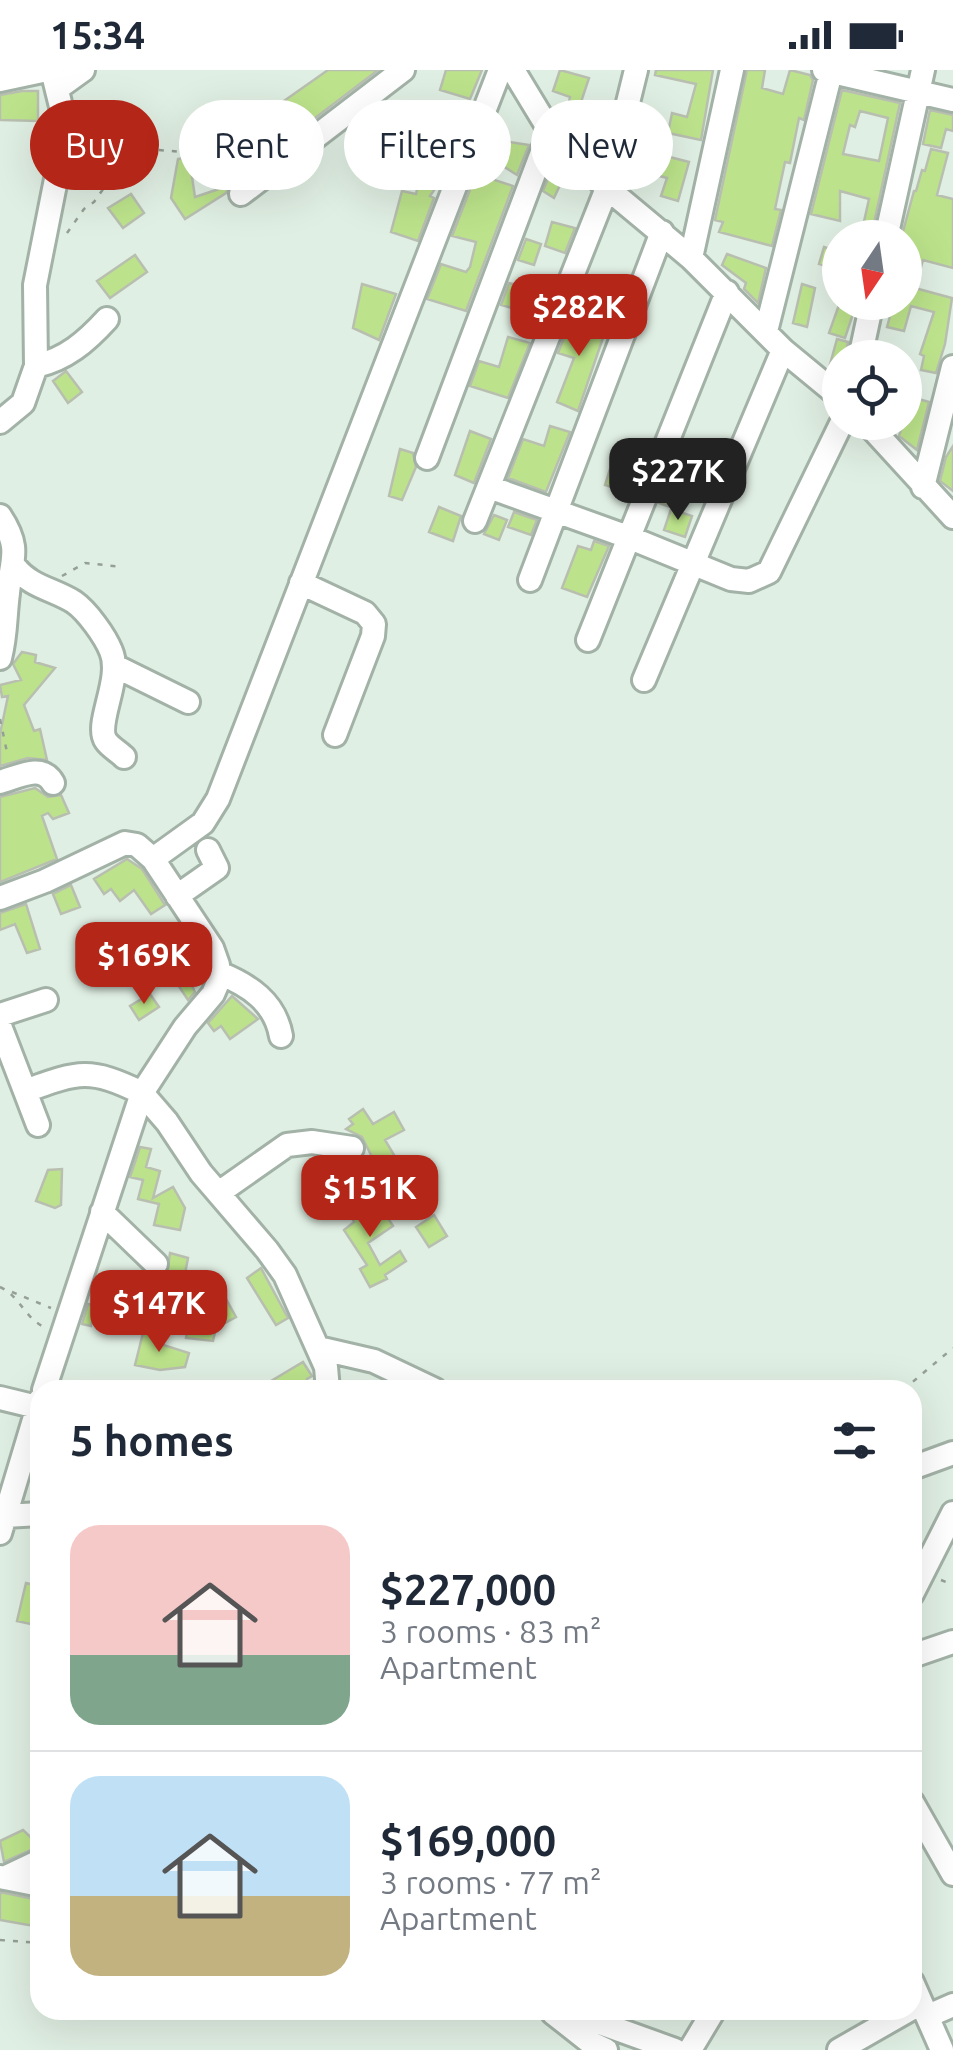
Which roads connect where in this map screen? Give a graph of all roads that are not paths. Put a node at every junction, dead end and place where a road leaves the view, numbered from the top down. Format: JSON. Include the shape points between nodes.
{"nodes":[{"id":1,"x":83,"y":70,"type":"edge"},
{"id":2,"x":403,"y":70,"type":"edge"},
{"id":3,"x":500,"y":70,"type":"edge"},
{"id":4,"x":514,"y":70,"type":"edge"},
{"id":5,"x":534,"y":70,"type":"edge"},
{"id":6,"x":636,"y":70,"type":"edge"},
{"id":7,"x":732,"y":70,"type":"edge"},
{"id":8,"x":827,"y":71,"type":"edge"},
{"id":9,"x":3,"y":76,"type":"edge"},
{"id":10,"x":52,"y":76,"type":"edge"},
{"id":11,"x":921,"y":81,"type":"edge"},
{"id":12,"x":529,"y":94,"type":"junction"},
{"id":13,"x":532,"y":100,"type":"edge"},
{"id":14,"x":629,"y":100,"type":"edge"},
{"id":15,"x":953,"y":100,"type":"edge"},
{"id":16,"x":531,"y":182,"type":"edge"},
{"id":17,"x":606,"y":190,"type":"edge"},
{"id":18,"x":610,"y":190,"type":"edge"},
{"id":19,"x":240,"y":194,"type":"dead end"},
{"id":20,"x":890,"y":220,"type":"edge"},
{"id":21,"x":662,"y":232,"type":"junction"},
{"id":22,"x":691,"y":258,"type":"junction"},
{"id":23,"x":727,"y":292,"type":"junction"},
{"id":24,"x":107,"y":319,"type":"dead end"},
{"id":25,"x":766,"y":331,"type":"junction"},
{"id":26,"x":782,"y":350,"type":"junction"},
{"id":27,"x":36,"y":366,"type":"junction"},
{"id":28,"x":953,"y":367,"type":"edge"},
{"id":29,"x":822,"y":382,"type":"edge"},
{"id":30,"x":0,"y":422,"type":"edge"},
{"id":31,"x":833,"y":440,"type":"edge"},
{"id":32,"x":882,"y":440,"type":"edge"},
{"id":33,"x":427,"y":458,"type":"dead end"},
{"id":34,"x":489,"y":487,"type":"junction"},
{"id":35,"x":924,"y":487,"type":"junction"},
{"id":36,"x":556,"y":511,"type":"junction"},
{"id":37,"x":0,"y":516,"type":"edge"},
{"id":38,"x":953,"y":517,"type":"edge"},
{"id":39,"x":475,"y":521,"type":"dead end"},
{"id":40,"x":628,"y":537,"type":"junction"},
{"id":41,"x":9,"y":553,"type":"edge"},
{"id":42,"x":693,"y":562,"type":"junction"},
{"id":43,"x":530,"y":580,"type":"dead end"},
{"id":44,"x":300,"y":583,"type":"junction"},
{"id":45,"x":588,"y":640,"type":"dead end"},
{"id":46,"x":1,"y":647,"type":"edge"},
{"id":47,"x":115,"y":666,"type":"junction"},
{"id":48,"x":644,"y":680,"type":"dead end"},
{"id":49,"x":188,"y":702,"type":"dead end"},
{"id":50,"x":334,"y":735,"type":"dead end"},
{"id":51,"x":124,"y":756,"type":"dead end"},
{"id":52,"x":8,"y":780,"type":"edge"},
{"id":53,"x":54,"y":782,"type":"dead end"},
{"id":54,"x":208,"y":850,"type":"dead end"},
{"id":55,"x":153,"y":859,"type":"junction"},
{"id":56,"x":177,"y":896,"type":"junction"},
{"id":57,"x":0,"y":898,"type":"edge"},
{"id":58,"x":218,"y":973,"type":"junction"},
{"id":59,"x":46,"y":1000,"type":"dead end"},
{"id":60,"x":0,"y":1014,"type":"edge"},
{"id":61,"x":0,"y":1026,"type":"edge"},
{"id":62,"x":281,"y":1036,"type":"dead end"},
{"id":63,"x":25,"y":1091,"type":"junction"},
{"id":64,"x":142,"y":1093,"type":"junction"},
{"id":65,"x":38,"y":1126,"type":"dead end"},
{"id":66,"x":352,"y":1148,"type":"dead end"},
{"id":67,"x":220,"y":1192,"type":"junction"},
{"id":68,"x":102,"y":1212,"type":"junction"},
{"id":69,"x":156,"y":1264,"type":"dead end"},
{"id":70,"x":318,"y":1348,"type":"junction"},
{"id":71,"x":47,"y":1380,"type":"edge"},
{"id":72,"x":327,"y":1380,"type":"edge"},
{"id":73,"x":394,"y":1380,"type":"edge"},
{"id":74,"x":30,"y":1395,"type":"edge"},
{"id":75,"x":0,"y":1398,"type":"edge"},
{"id":76,"x":30,"y":1433,"type":"edge"},
{"id":77,"x":953,"y":1454,"type":"edge"},
{"id":78,"x":922,"y":1465,"type":"edge"},
{"id":79,"x":953,"y":1513,"type":"edge"},
{"id":80,"x":30,"y":1517,"type":"edge"},
{"id":81,"x":2,"y":1525,"type":"edge"},
{"id":82,"x":922,"y":1574,"type":"edge"},
{"id":83,"x":953,"y":1642,"type":"edge"},
{"id":84,"x":922,"y":1653,"type":"edge"},
{"id":85,"x":922,"y":1820,"type":"edge"},
{"id":86,"x":30,"y":1865,"type":"edge"},
{"id":87,"x":953,"y":1874,"type":"edge"},
{"id":88,"x":2,"y":1878,"type":"edge"},
{"id":89,"x":30,"y":1883,"type":"edge"},
{"id":90,"x":922,"y":2004,"type":"edge"},
{"id":91,"x":953,"y":2004,"type":"edge"},
{"id":92,"x":922,"y":2013,"type":"edge"},
{"id":93,"x":560,"y":2020,"type":"edge"},
{"id":94,"x":579,"y":2020,"type":"edge"},
{"id":95,"x":708,"y":2020,"type":"edge"},
{"id":96,"x":890,"y":2020,"type":"edge"},
{"id":97,"x":605,"y":2038,"type":"edge"},
{"id":98,"x":675,"y":2050,"type":"edge"},
{"id":99,"x":690,"y":2050,"type":"edge"},
{"id":100,"x":839,"y":2050,"type":"edge"},
{"id":101,"x":942,"y":2050,"type":"edge"}],
"edges":[{"from":1,"to":10,"type":"street"},
{"from":2,"to":19,"type":"street"},
{"from":3,"to":44,"type":"street"},
{"from":4,"to":12,"type":"street"},
{"from":5,"to":12,"type":"street"},
{"from":6,"to":14,"type":"street"},
{"from":7,"to":22,"type":"street"},
{"from":8,"to":11,"type":"street"},
{"from":8,"to":25,"type":"street"},
{"from":9,"to":10,"type":"street"},
{"from":10,"to":27,"type":"street","via":[[64,118],[35,285]]},
{"from":11,"to":15,"type":"street"},
{"from":11,"to":20,"type":"street"},
{"from":12,"to":13,"type":"street"},
{"from":16,"to":33,"type":"street"},
{"from":17,"to":34,"type":"street"},
{"from":18,"to":21,"type":"street"},
{"from":21,"to":22,"type":"street"},
{"from":21,"to":36,"type":"street"},
{"from":22,"to":23,"type":"street"},
{"from":23,"to":25,"type":"street"},
{"from":23,"to":40,"type":"street"},
{"from":24,"to":27,"type":"street","via":[[72,352]]},
{"from":25,"to":26,"type":"street"},
{"from":26,"to":29,"type":"street"},
{"from":26,"to":42,"type":"street"},
{"from":27,"to":30,"type":"street","via":[[23,403]]},
{"from":28,"to":35,"type":"street"},
{"from":31,"to":42,"type":"street","via":[[770,572],[731,579]]},
{"from":32,"to":35,"type":"street"},
{"from":34,"to":36,"type":"street"},
{"from":34,"to":39,"type":"street"},
{"from":35,"to":38,"type":"street"},
{"from":36,"to":40,"type":"street"},
{"from":36,"to":43,"type":"street"},
{"from":37,"to":41,"type":"street"},
{"from":40,"to":42,"type":"street"},
{"from":40,"to":45,"type":"street"},
{"from":41,"to":46,"type":"street"},
{"from":41,"to":47,"type":"street","via":[[24,578],[80,606]]},
{"from":42,"to":48,"type":"street"},
{"from":44,"to":50,"type":"street","via":[[365,612],[374,624]]},
{"from":44,"to":55,"type":"street","via":[[218,799],[203,823]]},
{"from":47,"to":49,"type":"street"},
{"from":47,"to":51,"type":"street","via":[[102,731]]},
{"from":52,"to":53,"type":"street","via":[[42,772]]},
{"from":54,"to":56,"type":"street","via":[[217,868]]},
{"from":55,"to":56,"type":"street"},
{"from":55,"to":57,"type":"street","via":[[138,845],[125,844]]},
{"from":56,"to":58,"type":"street","via":[[212,948]]},
{"from":58,"to":62,"type":"street","via":[[263,997],[278,1017]]},
{"from":58,"to":64,"type":"street","via":[[213,994]]},
{"from":59,"to":60,"type":"street"},
{"from":61,"to":63,"type":"street"},
{"from":63,"to":64,"type":"street","via":[[96,1074]]},
{"from":63,"to":65,"type":"street"},
{"from":64,"to":67,"type":"street"},
{"from":64,"to":68,"type":"street"},
{"from":66,"to":67,"type":"street","via":[[287,1146]]},
{"from":67,"to":70,"type":"street","via":[[285,1276]]},
{"from":68,"to":69,"type":"street"},
{"from":68,"to":71,"type":"street"},
{"from":70,"to":72,"type":"street"},
{"from":70,"to":73,"type":"street","via":[[374,1361]]},
{"from":74,"to":75,"type":"street"},
{"from":76,"to":81,"type":"street"},
{"from":77,"to":78,"type":"street"},
{"from":79,"to":82,"type":"street"},
{"from":80,"to":81,"type":"street"},
{"from":83,"to":84,"type":"street"},
{"from":85,"to":87,"type":"street"},
{"from":86,"to":88,"type":"street"},
{"from":88,"to":89,"type":"street"},
{"from":90,"to":91,"type":"street"},
{"from":92,"to":101,"type":"street"},
{"from":93,"to":97,"type":"street"},
{"from":94,"to":97,"type":"street"},
{"from":95,"to":99,"type":"street"},
{"from":96,"to":100,"type":"street"},
{"from":97,"to":98,"type":"street"}]}
